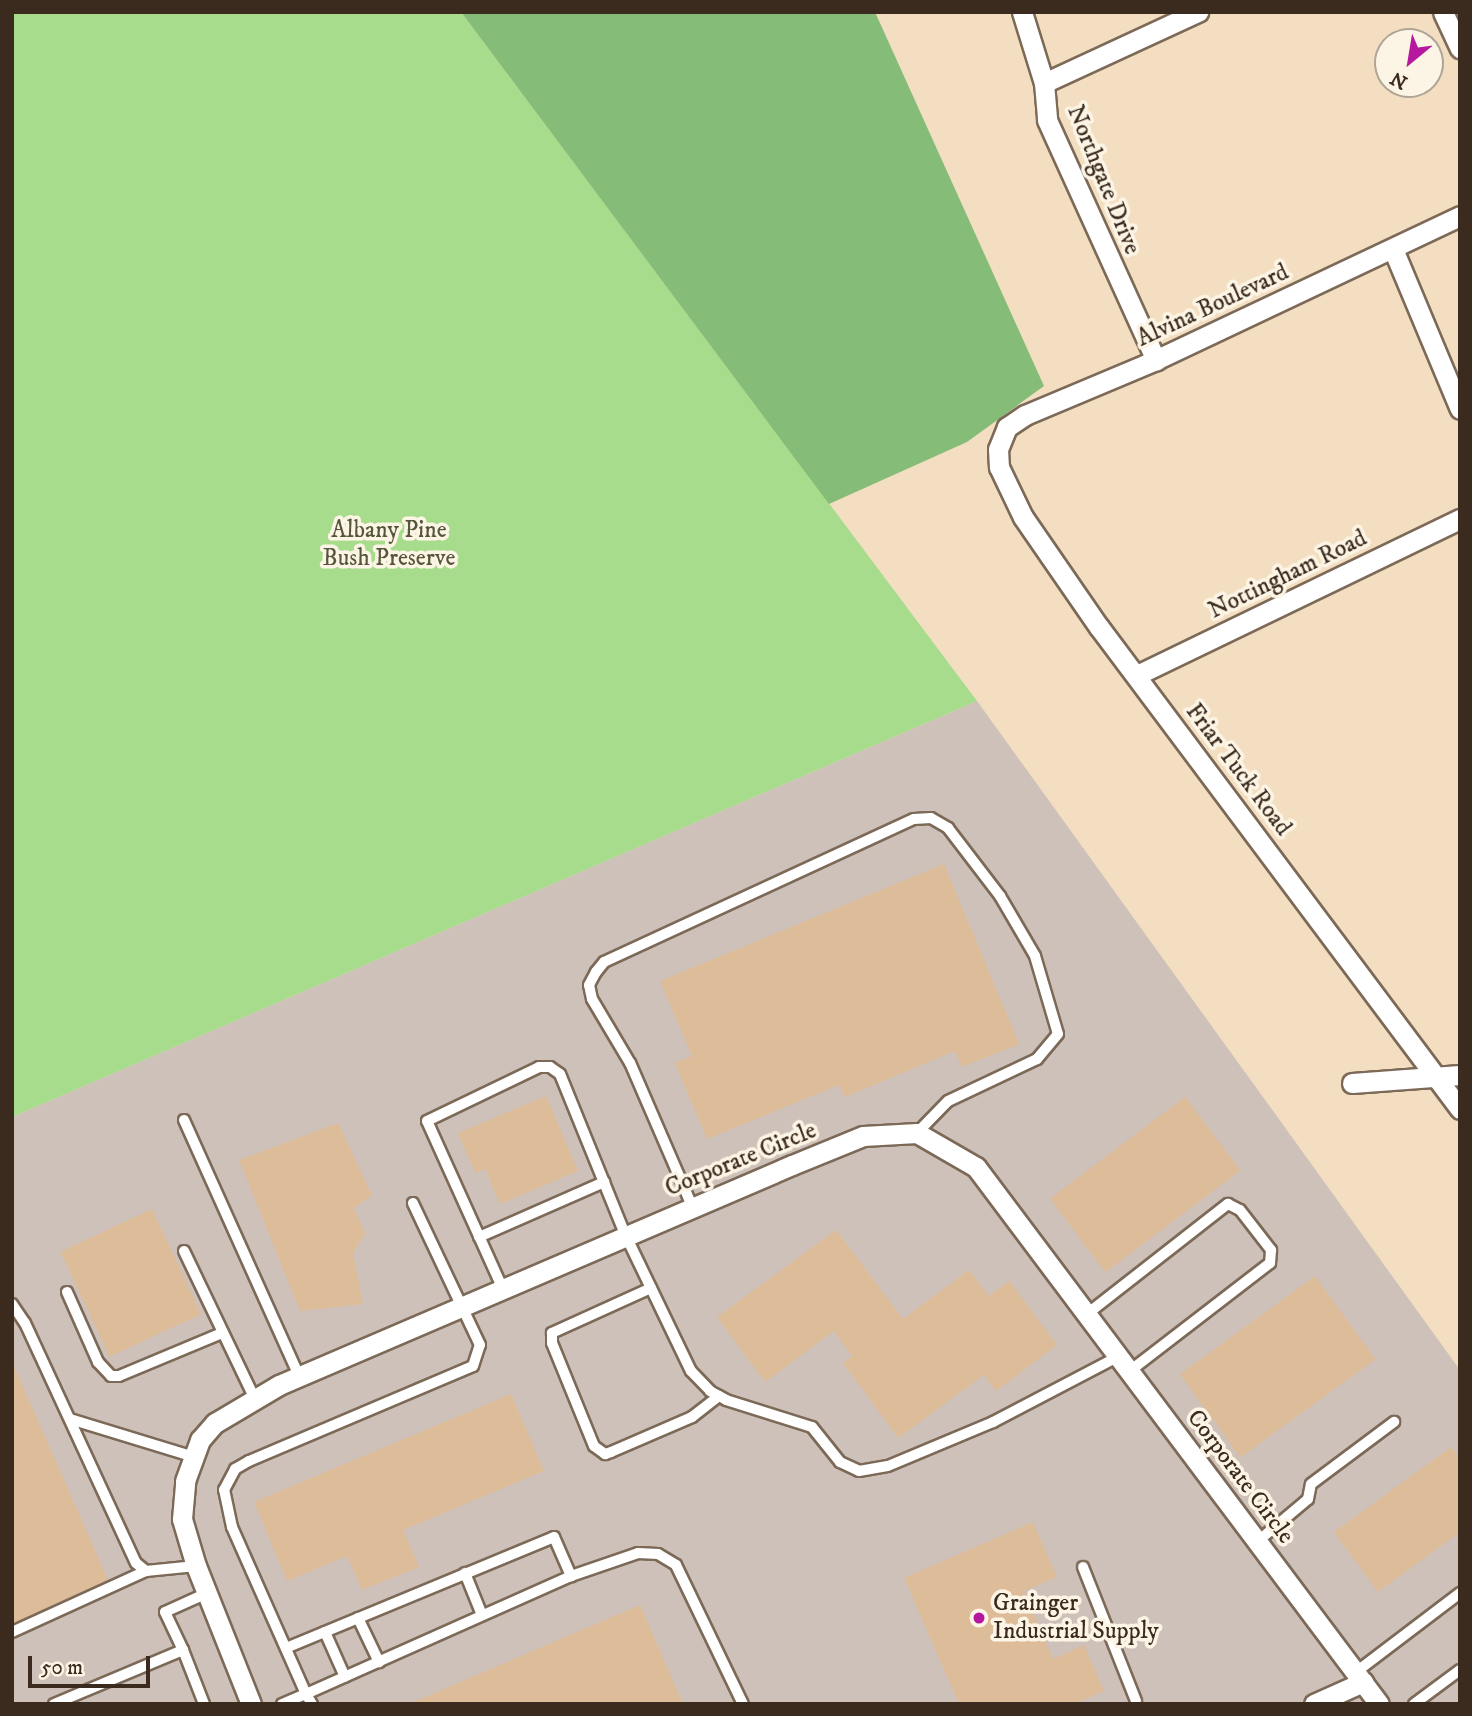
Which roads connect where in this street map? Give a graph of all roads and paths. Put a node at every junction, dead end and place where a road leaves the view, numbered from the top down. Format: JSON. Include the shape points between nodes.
{"nodes":[{"id":1,"x":1022,"y":12,"type":"edge"},
{"id":2,"x":1198,"y":12,"type":"edge"},
{"id":3,"x":1443,"y":12,"type":"edge"},
{"id":4,"x":1460,"y":48,"type":"edge"},
{"id":5,"x":1044,"y":83,"type":"junction"},
{"id":6,"x":1460,"y":216,"type":"edge"},
{"id":7,"x":1393,"y":249,"type":"junction"},
{"id":8,"x":1156,"y":360,"type":"junction"},
{"id":9,"x":1460,"y":409,"type":"edge"},
{"id":10,"x":998,"y":449,"type":"joint"},
{"id":11,"x":1460,"y":519,"type":"edge"},
{"id":12,"x":1137,"y":675,"type":"junction"},
{"id":13,"x":1460,"y":1075,"type":"edge"},
{"id":14,"x":1436,"y":1077,"type":"junction"},
{"id":15,"x":1352,"y":1083,"type":"dead end"},
{"id":16,"x":1460,"y":1109,"type":"edge"},
{"id":17,"x":184,"y":1121,"type":"dead end"},
{"id":18,"x":917,"y":1133,"type":"junction"},
{"id":19,"x":604,"y":1182,"type":"junction"},
{"id":20,"x":413,"y":1203,"type":"dead end"},
{"id":21,"x":692,"y":1206,"type":"junction"},
{"id":22,"x":625,"y":1234,"type":"junction"},
{"id":23,"x":480,"y":1237,"type":"junction"},
{"id":24,"x":184,"y":1251,"type":"dead end"},
{"id":25,"x":502,"y":1287,"type":"junction"},
{"id":26,"x":651,"y":1288,"type":"junction"},
{"id":27,"x":67,"y":1292,"type":"dead end"},
{"id":28,"x":12,"y":1304,"type":"edge"},
{"id":29,"x":461,"y":1305,"type":"junction"},
{"id":30,"x":1087,"y":1314,"type":"junction"},
{"id":31,"x":222,"y":1333,"type":"junction"},
{"id":32,"x":1124,"y":1364,"type":"junction"},
{"id":33,"x":299,"y":1376,"type":"junction"},
{"id":34,"x":719,"y":1396,"type":"junction"},
{"id":35,"x":256,"y":1399,"type":"junction"},
{"id":36,"x":70,"y":1419,"type":"junction"},
{"id":37,"x":1394,"y":1422,"type":"dead end"},
{"id":38,"x":194,"y":1457,"type":"junction"},
{"id":39,"x":1258,"y":1541,"type":"junction"},
{"id":40,"x":196,"y":1566,"type":"junction"},
{"id":41,"x":1083,"y":1567,"type":"dead end"},
{"id":42,"x":146,"y":1571,"type":"junction"},
{"id":43,"x":465,"y":1573,"type":"junction"},
{"id":44,"x":571,"y":1576,"type":"junction"},
{"id":45,"x":206,"y":1593,"type":"junction"},
{"id":46,"x":1460,"y":1593,"type":"edge"},
{"id":47,"x":482,"y":1615,"type":"junction"},
{"id":48,"x":358,"y":1618,"type":"junction"},
{"id":49,"x":12,"y":1632,"type":"edge"},
{"id":50,"x":325,"y":1632,"type":"junction"},
{"id":51,"x":286,"y":1648,"type":"junction"},
{"id":52,"x":183,"y":1650,"type":"junction"},
{"id":53,"x":379,"y":1662,"type":"junction"},
{"id":54,"x":1460,"y":1670,"type":"edge"},
{"id":55,"x":345,"y":1677,"type":"junction"},
{"id":56,"x":1359,"y":1677,"type":"junction"},
{"id":57,"x":306,"y":1694,"type":"junction"},
{"id":58,"x":1135,"y":1703,"type":"edge"},
{"id":59,"x":54,"y":1704,"type":"edge"},
{"id":60,"x":204,"y":1704,"type":"edge"},
{"id":61,"x":251,"y":1704,"type":"edge"},
{"id":62,"x":282,"y":1704,"type":"edge"},
{"id":63,"x":312,"y":1704,"type":"edge"},
{"id":64,"x":743,"y":1704,"type":"edge"},
{"id":65,"x":1314,"y":1704,"type":"edge"},
{"id":66,"x":1379,"y":1704,"type":"edge"},
{"id":67,"x":1414,"y":1704,"type":"edge"}],
"edges":[{"from":1,"to":5,"type":"street","name":"Northgate Drive"},
{"from":2,"to":5,"type":"street"},
{"from":3,"to":4,"type":"street"},
{"from":5,"to":8,"type":"street","name":"Northgate Drive","via":[[1047,120]]},
{"from":6,"to":7,"type":"street","name":"Alvina Boulevard"},
{"from":7,"to":8,"type":"street","name":"Alvina Boulevard"},
{"from":7,"to":9,"type":"street"},
{"from":8,"to":10,"type":"street","name":"Alvina Boulevard","via":[[1025,415],[1007,427]]},
{"from":10,"to":12,"type":"street","name":"Friar Tuck Road","via":[[999,467],[1023,517]]},
{"from":11,"to":12,"type":"street","name":"Nottingham Road"},
{"from":12,"to":14,"type":"street","name":"Friar Tuck Road"},
{"from":13,"to":14,"type":"street"},
{"from":14,"to":15,"type":"street"},
{"from":14,"to":16,"type":"street","name":"Friar Tuck Road"},
{"from":17,"to":33,"type":"lane"},
{"from":18,"to":21,"type":"street","name":"Corporate Circle","via":[[863,1136]]},
{"from":18,"to":21,"type":"lane","via":[[948,1101],[1037,1059],[1058,1034],[1035,956],[1000,896],[948,828],[931,818],[914,819],[617,957],[596,972],[589,985],[592,999],[630,1063]]},
{"from":18,"to":30,"type":"street","name":"Corporate Circle","via":[[976,1167]]},
{"from":19,"to":22,"type":"lane"},
{"from":19,"to":23,"type":"lane"},
{"from":19,"to":23,"type":"lane","via":[[560,1074],[539,1067],[428,1121]]},
{"from":20,"to":29,"type":"lane"},
{"from":21,"to":22,"type":"street","name":"Corporate Circle"},
{"from":22,"to":25,"type":"street","name":"Corporate Circle"},
{"from":22,"to":26,"type":"lane"},
{"from":23,"to":25,"type":"lane"},
{"from":24,"to":31,"type":"lane"},
{"from":25,"to":29,"type":"street","name":"Corporate Circle"},
{"from":26,"to":34,"type":"lane","via":[[691,1371]]},
{"from":26,"to":34,"type":"lane","via":[[552,1333],[594,1446],[605,1454],[611,1452],[692,1417]]},
{"from":27,"to":31,"type":"lane","via":[[98,1362],[111,1376]]},
{"from":28,"to":36,"type":"lane"},
{"from":29,"to":33,"type":"street","name":"Corporate Circle"},
{"from":29,"to":51,"type":"lane","via":[[480,1345],[473,1366],[249,1461],[228,1478],[224,1505]]},
{"from":30,"to":32,"type":"street","name":"Corporate Circle"},
{"from":30,"to":32,"type":"lane","via":[[1228,1204],[1240,1210],[1271,1250],[1269,1263]]},
{"from":31,"to":35,"type":"lane"},
{"from":32,"to":34,"type":"lane","via":[[874,1471],[859,1471],[840,1462],[813,1427]]},
{"from":32,"to":39,"type":"street","name":"Corporate Circle"},
{"from":33,"to":35,"type":"street","name":"Corporate Circle"},
{"from":35,"to":38,"type":"street","name":"Corporate Circle","via":[[215,1423],[200,1440]]},
{"from":36,"to":38,"type":"lane"},
{"from":36,"to":42,"type":"lane","via":[[126,1549]]},
{"from":37,"to":39,"type":"lane","via":[[1311,1484],[1308,1499]]},
{"from":38,"to":40,"type":"street","name":"Corporate Circle","via":[[185,1481],[182,1519]]},
{"from":39,"to":56,"type":"street","name":"Corporate Circle"},
{"from":40,"to":42,"type":"lane"},
{"from":40,"to":45,"type":"street","name":"Corporate Circle"},
{"from":41,"to":58,"type":"lane"},
{"from":42,"to":49,"type":"lane"},
{"from":43,"to":44,"type":"lane","via":[[554,1537]]},
{"from":43,"to":47,"type":"lane"},
{"from":43,"to":48,"type":"lane"},
{"from":44,"to":47,"type":"lane"},
{"from":44,"to":64,"type":"lane","via":[[638,1553],[658,1554],[676,1565]]},
{"from":45,"to":52,"type":"lane","via":[[165,1612]]},
{"from":45,"to":61,"type":"street","name":"Corporate Circle"},
{"from":46,"to":56,"type":"lane"},
{"from":47,"to":53,"type":"lane"},
{"from":48,"to":50,"type":"lane"},
{"from":48,"to":53,"type":"lane"},
{"from":50,"to":51,"type":"lane"},
{"from":50,"to":55,"type":"lane"},
{"from":51,"to":57,"type":"lane"},
{"from":52,"to":59,"type":"lane"},
{"from":52,"to":60,"type":"lane"},
{"from":53,"to":55,"type":"lane"},
{"from":54,"to":67,"type":"lane"},
{"from":55,"to":57,"type":"lane"},
{"from":56,"to":65,"type":"street"},
{"from":56,"to":66,"type":"street","name":"Corporate Circle"},
{"from":57,"to":62,"type":"lane"},
{"from":57,"to":63,"type":"lane"}]}
